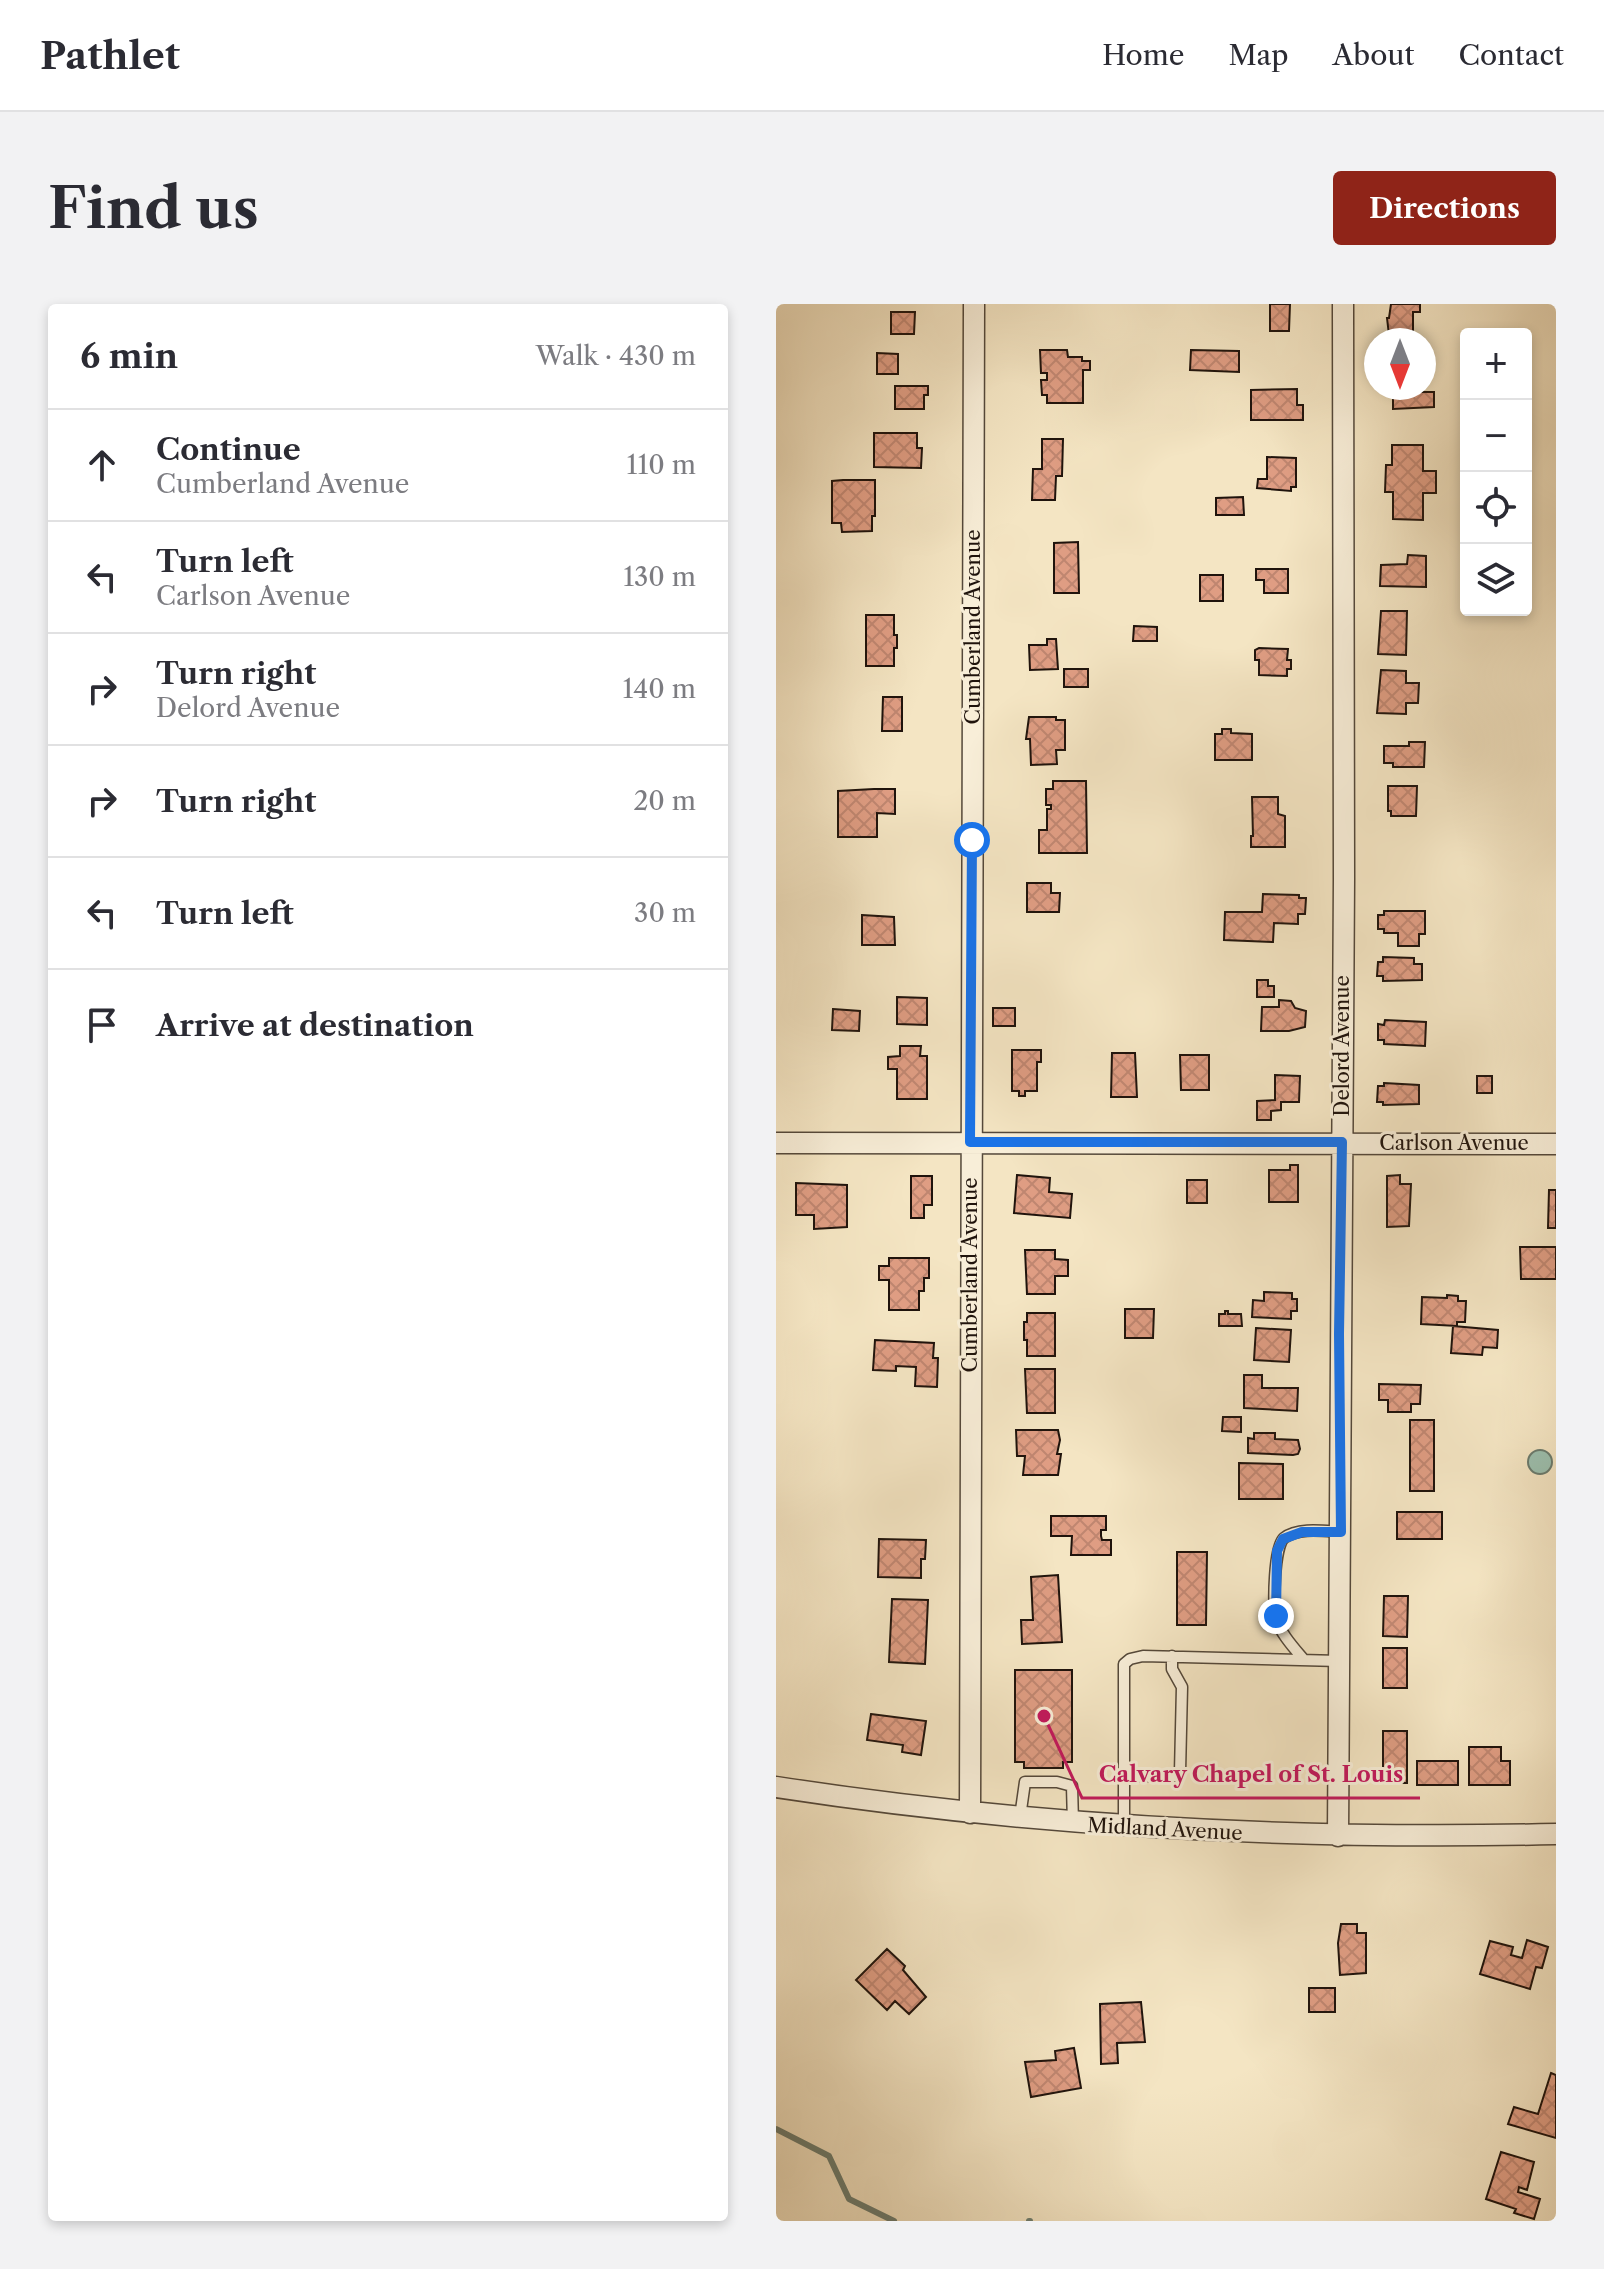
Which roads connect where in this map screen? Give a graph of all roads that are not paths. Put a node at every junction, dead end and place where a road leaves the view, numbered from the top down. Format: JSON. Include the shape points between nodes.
{"nodes":[{"id":1,"x":974,"y":304,"type":"edge"},
{"id":2,"x":1343,"y":304,"type":"edge"},
{"id":3,"x":970,"y":1142,"type":"junction"},
{"id":4,"x":1342,"y":1142,"type":"junction"},
{"id":5,"x":776,"y":1143,"type":"edge"},
{"id":6,"x":1556,"y":1144,"type":"edge"},
{"id":7,"x":1341,"y":1532,"type":"junction"},
{"id":8,"x":1172,"y":1656,"type":"junction"},
{"id":9,"x":1304,"y":1660,"type":"junction"},
{"id":10,"x":1340,"y":1661,"type":"junction"},
{"id":11,"x":1124,"y":1776,"type":"junction"},
{"id":12,"x":776,"y":1787,"type":"edge"},
{"id":13,"x":970,"y":1813,"type":"junction"},
{"id":14,"x":1020,"y":1818,"type":"junction"},
{"id":15,"x":1073,"y":1823,"type":"junction"},
{"id":16,"x":1124,"y":1827,"type":"junction"},
{"id":17,"x":1556,"y":1834,"type":"edge"},
{"id":18,"x":1338,"y":1836,"type":"junction"}],
"edges":[{"from":1,"to":3,"type":"street","name":"Cumberland Avenue"},
{"from":2,"to":4,"type":"street","name":"Delord Avenue"},
{"from":3,"to":4,"type":"street","name":"Carlson Avenue"},
{"from":3,"to":5,"type":"street","name":"Carlson Avenue"},
{"from":3,"to":13,"type":"street","name":"Cumberland Avenue"},
{"from":4,"to":6,"type":"street","name":"Carlson Avenue"},
{"from":4,"to":7,"type":"street","name":"Delord Avenue"},
{"from":7,"to":9,"type":"lane","via":[[1293,1533],[1277,1551],[1276,1616]]},
{"from":7,"to":10,"type":"street","name":"Delord Avenue"},
{"from":8,"to":9,"type":"lane"},
{"from":8,"to":11,"type":"lane","via":[[1143,1656],[1124,1664]]},
{"from":8,"to":11,"type":"lane","via":[[1182,1687],[1180,1772]]},
{"from":9,"to":10,"type":"lane"},
{"from":10,"to":18,"type":"street","name":"Delord Avenue"},
{"from":11,"to":16,"type":"lane"},
{"from":12,"to":13,"type":"street","name":"Midland Avenue"},
{"from":13,"to":14,"type":"street","name":"Midland Avenue"},
{"from":14,"to":15,"type":"street","name":"Midland Avenue"},
{"from":14,"to":15,"type":"lane","via":[[1025,1782],[1057,1782],[1072,1786]]},
{"from":15,"to":16,"type":"street","name":"Midland Avenue"},
{"from":16,"to":18,"type":"street","name":"Midland Avenue"},
{"from":17,"to":18,"type":"street","name":"Midland Avenue"}]}
